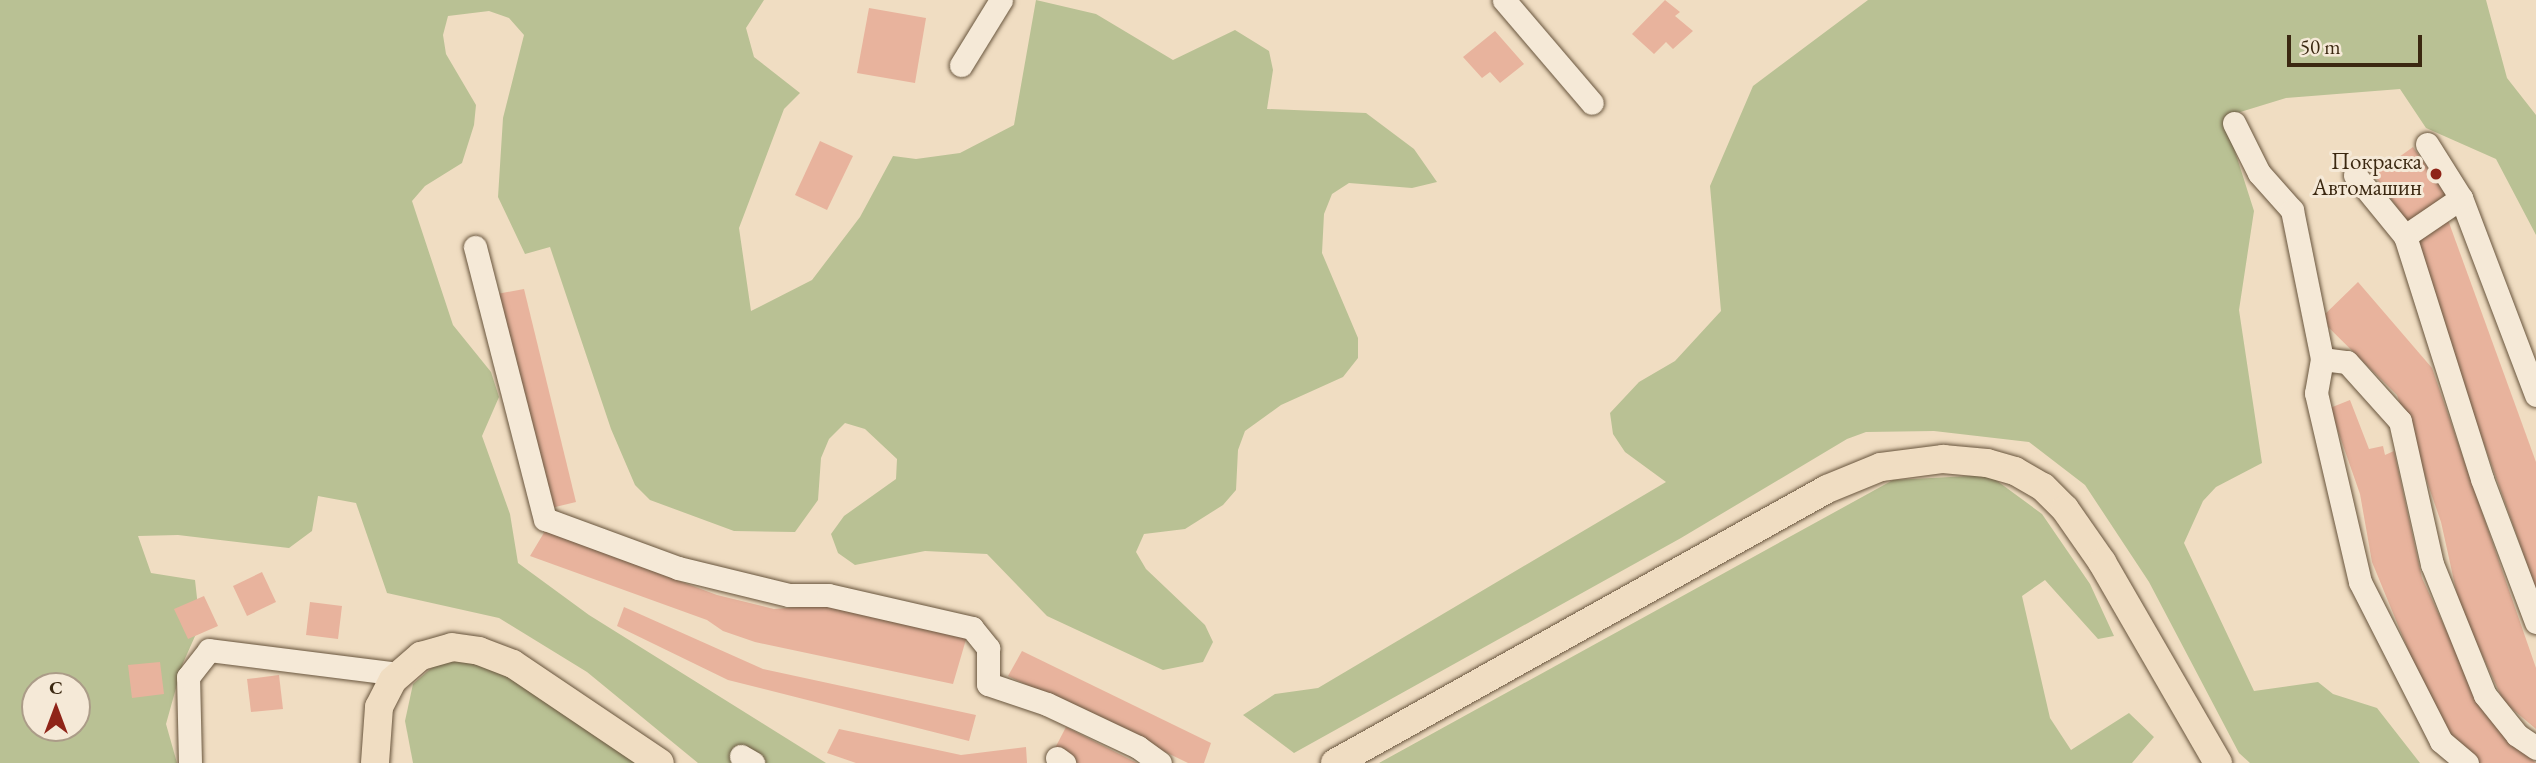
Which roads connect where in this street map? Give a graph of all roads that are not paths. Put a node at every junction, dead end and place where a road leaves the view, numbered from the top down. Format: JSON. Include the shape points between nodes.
{"nodes":[{"id":1,"x":1001,"y":0,"type":"edge"},
{"id":2,"x":1504,"y":0,"type":"edge"},
{"id":3,"x":961,"y":65,"type":"dead end"},
{"id":4,"x":1592,"y":103,"type":"dead end"},
{"id":5,"x":2234,"y":123,"type":"dead end"},
{"id":6,"x":2427,"y":144,"type":"dead end"},
{"id":7,"x":2355,"y":175,"type":"dead end"},
{"id":8,"x":2461,"y":198,"type":"junction"},
{"id":9,"x":2405,"y":236,"type":"junction"},
{"id":10,"x":475,"y":247,"type":"dead end"},
{"id":11,"x":2322,"y":359,"type":"junction"},
{"id":12,"x":2536,"y":395,"type":"edge"},
{"id":13,"x":2536,"y":622,"type":"edge"},
{"id":14,"x":400,"y":672,"type":"junction"},
{"id":15,"x":2536,"y":748,"type":"edge"},
{"id":16,"x":190,"y":763,"type":"edge"},
{"id":17,"x":375,"y":763,"type":"edge"},
{"id":18,"x":660,"y":763,"type":"edge"},
{"id":19,"x":1160,"y":763,"type":"edge"},
{"id":20,"x":1335,"y":763,"type":"edge"},
{"id":21,"x":2218,"y":763,"type":"edge"},
{"id":22,"x":2467,"y":763,"type":"edge"}],
"edges":[{"from":1,"to":3,"type":"street"},
{"from":2,"to":4,"type":"street"},
{"from":5,"to":11,"type":"street","via":[[2259,173],[2292,210]]},
{"from":6,"to":8,"type":"street"},
{"from":7,"to":9,"type":"street"},
{"from":8,"to":9,"type":"street"},
{"from":8,"to":12,"type":"street"},
{"from":9,"to":13,"type":"street","via":[[2482,479]]},
{"from":10,"to":19,"type":"street","via":[[545,519],[678,568],[789,595],[828,596],[972,628],[988,648],[988,684],[1047,704],[1138,747]]},
{"from":11,"to":15,"type":"street","via":[[2347,362],[2400,421],[2432,564],[2485,695],[2517,735]]},
{"from":11,"to":22,"type":"street","via":[[2316,393],[2360,582],[2441,741]]},
{"from":14,"to":16,"type":"street","via":[[209,650],[188,677]]},
{"from":14,"to":17,"type":"main road","via":[[379,707]]},
{"from":14,"to":18,"type":"main road","via":[[424,654],[448,647],[496,656]]},
{"from":20,"to":21,"type":"main road","via":[[1827,489],[1881,467],[1943,459],[2015,471],[2043,487],[2065,509],[2102,562]]}]}
